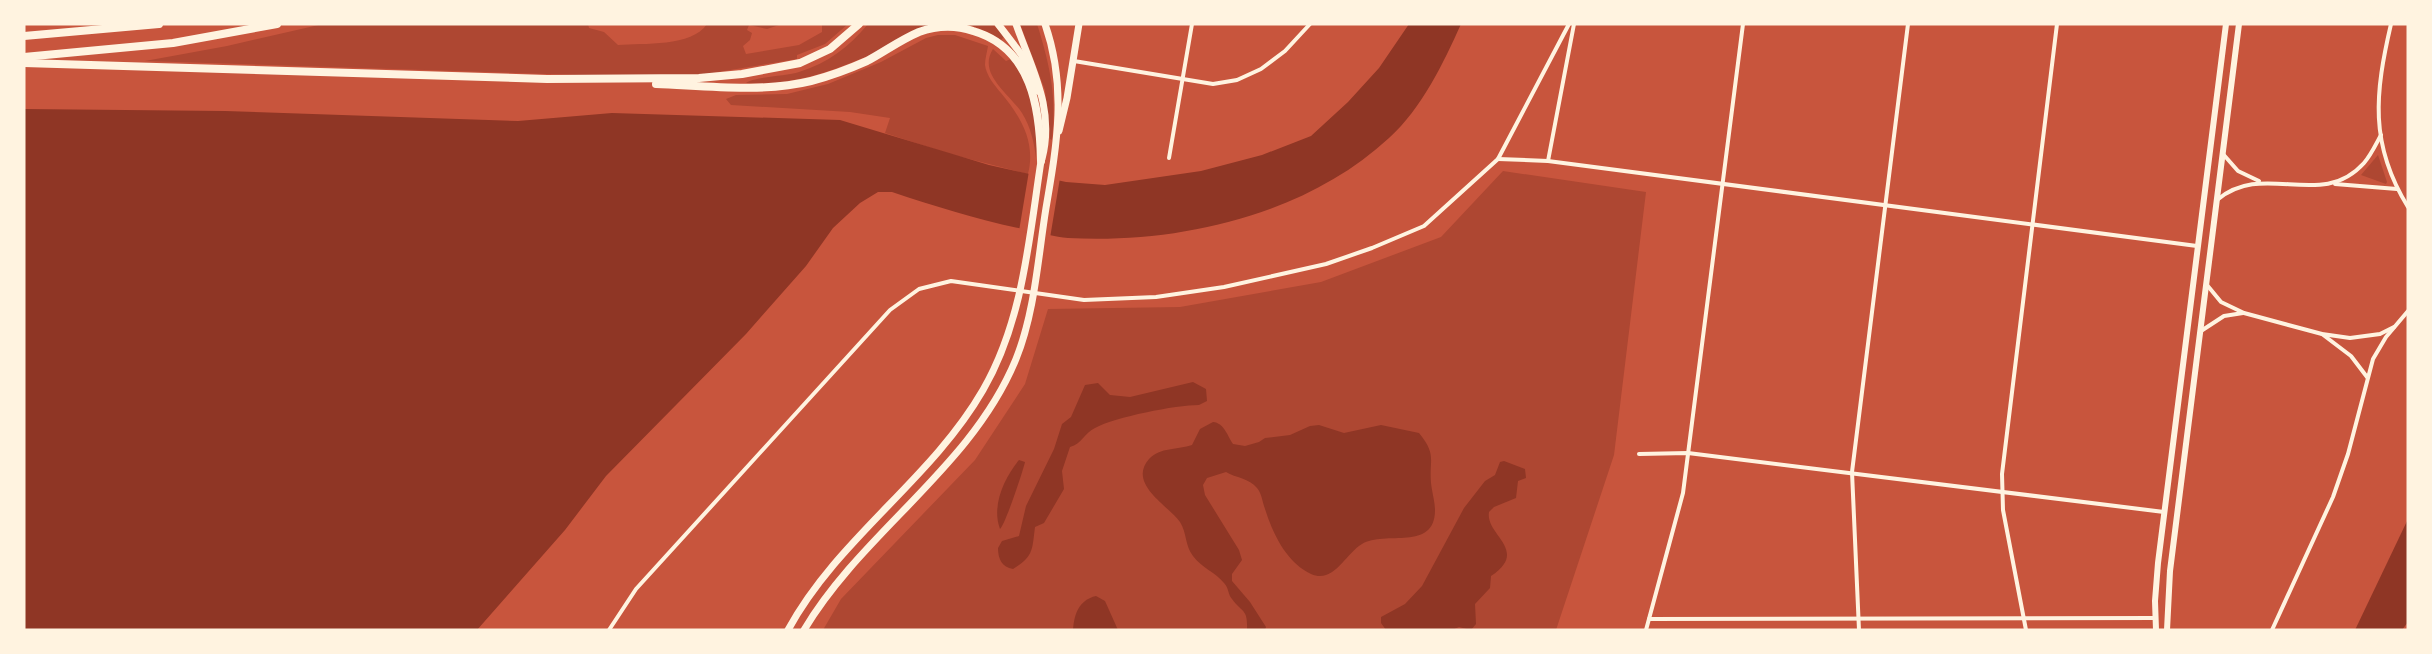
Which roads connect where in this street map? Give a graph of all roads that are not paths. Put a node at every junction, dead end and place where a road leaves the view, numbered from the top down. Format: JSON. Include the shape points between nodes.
{"nodes":[{"id":1,"x":159,"y":24,"type":"edge"},
{"id":2,"x":277,"y":24,"type":"edge"},
{"id":3,"x":859,"y":24,"type":"edge"},
{"id":4,"x":998,"y":24,"type":"edge"},
{"id":5,"x":1016,"y":24,"type":"edge"},
{"id":6,"x":1045,"y":24,"type":"edge"},
{"id":7,"x":1079,"y":24,"type":"edge"},
{"id":8,"x":1192,"y":24,"type":"edge"},
{"id":9,"x":1310,"y":24,"type":"edge"},
{"id":10,"x":1569,"y":24,"type":"edge"},
{"id":11,"x":1574,"y":24,"type":"edge"},
{"id":12,"x":1743,"y":24,"type":"edge"},
{"id":13,"x":1908,"y":24,"type":"edge"},
{"id":14,"x":2057,"y":24,"type":"edge"},
{"id":15,"x":2226,"y":24,"type":"edge"},
{"id":16,"x":2240,"y":24,"type":"edge"},
{"id":17,"x":2391,"y":24,"type":"edge"},
{"id":18,"x":24,"y":36,"type":"edge"},
{"id":19,"x":24,"y":57,"type":"edge"},
{"id":20,"x":1073,"y":61,"type":"junction"},
{"id":21,"x":24,"y":63,"type":"edge"},
{"id":22,"x":547,"y":78,"type":"junction"},
{"id":23,"x":1182,"y":80,"type":"junction"},
{"id":24,"x":1043,"y":108,"type":"junction"},
{"id":25,"x":1059,"y":131,"type":"junction"},
{"id":26,"x":2381,"y":135,"type":"junction"},
{"id":27,"x":2222,"y":153,"type":"junction"},
{"id":28,"x":1169,"y":158,"type":"dead end"},
{"id":29,"x":1498,"y":159,"type":"junction"},
{"id":30,"x":1041,"y":161,"type":"junction"},
{"id":31,"x":1548,"y":161,"type":"junction"},
{"id":32,"x":2259,"y":182,"type":"junction"},
{"id":33,"x":1722,"y":184,"type":"junction"},
{"id":34,"x":2332,"y":184,"type":"junction"},
{"id":35,"x":2397,"y":189,"type":"junction"},
{"id":36,"x":2216,"y":200,"type":"junction"},
{"id":37,"x":1886,"y":206,"type":"junction"},
{"id":38,"x":2408,"y":207,"type":"edge"},
{"id":39,"x":2033,"y":224,"type":"junction"},
{"id":40,"x":2198,"y":246,"type":"junction"},
{"id":41,"x":2206,"y":284,"type":"junction"},
{"id":42,"x":1020,"y":291,"type":"junction"},
{"id":43,"x":1032,"y":294,"type":"junction"},
{"id":44,"x":2408,"y":311,"type":"edge"},
{"id":45,"x":2244,"y":313,"type":"junction"},
{"id":46,"x":2394,"y":326,"type":"junction"},
{"id":47,"x":2200,"y":331,"type":"junction"},
{"id":48,"x":2322,"y":334,"type":"junction"},
{"id":49,"x":2367,"y":377,"type":"junction"},
{"id":50,"x":1688,"y":453,"type":"junction"},
{"id":51,"x":1639,"y":454,"type":"dead end"},
{"id":52,"x":1852,"y":472,"type":"junction"},
{"id":53,"x":2001,"y":492,"type":"junction"},
{"id":54,"x":2164,"y":512,"type":"junction"},
{"id":55,"x":1859,"y":618,"type":"junction"},
{"id":56,"x":2025,"y":618,"type":"junction"},
{"id":57,"x":2155,"y":618,"type":"junction"},
{"id":58,"x":1649,"y":619,"type":"junction"},
{"id":59,"x":609,"y":630,"type":"edge"},
{"id":60,"x":788,"y":630,"type":"edge"},
{"id":61,"x":804,"y":630,"type":"edge"},
{"id":62,"x":1646,"y":630,"type":"edge"},
{"id":63,"x":1859,"y":630,"type":"edge"},
{"id":64,"x":2026,"y":630,"type":"edge"},
{"id":65,"x":2156,"y":630,"type":"edge"},
{"id":66,"x":2167,"y":630,"type":"edge"},
{"id":67,"x":2272,"y":630,"type":"edge"}],
"edges":[{"from":1,"to":18,"type":"highway"},
{"from":2,"to":19,"type":"highway","via":[[152,46]]},
{"from":3,"to":22,"type":"highway","via":[[821,54],[765,70],[675,79]]},
{"from":4,"to":24,"type":"main road","via":[[1028,68]]},
{"from":5,"to":24,"type":"main road","via":[[1039,80]]},
{"from":6,"to":25,"type":"main road","via":[[1058,75]]},
{"from":7,"to":20,"type":"main road"},
{"from":8,"to":23,"type":"street"},
{"from":9,"to":23,"type":"street","via":[[1262,69],[1237,80],[1213,84]]},
{"from":10,"to":29,"type":"street"},
{"from":11,"to":31,"type":"street"},
{"from":12,"to":33,"type":"street"},
{"from":13,"to":37,"type":"street"},
{"from":14,"to":39,"type":"street"},
{"from":15,"to":40,"type":"main road"},
{"from":16,"to":27,"type":"main road"},
{"from":17,"to":26,"type":"street","via":[[2379,84],[2377,111]]},
{"from":20,"to":23,"type":"street"},
{"from":20,"to":25,"type":"main road"},
{"from":21,"to":22,"type":"highway"},
{"from":22,"to":30,"type":"highway","via":[[584,83],[777,87],[849,68],[924,31],[959,28],[997,42],[1020,65],[1036,104]]},
{"from":23,"to":28,"type":"street"},
{"from":24,"to":30,"type":"main road","via":[[1046,143]]},
{"from":25,"to":43,"type":"main road"},
{"from":26,"to":34,"type":"street","via":[[2365,162]]},
{"from":26,"to":35,"type":"street"},
{"from":27,"to":32,"type":"street","via":[[2238,171]]},
{"from":27,"to":36,"type":"main road"},
{"from":29,"to":31,"type":"street"},
{"from":29,"to":43,"type":"street","via":[[1424,226],[1326,264],[1224,287],[1156,297],[1084,300]]},
{"from":30,"to":42,"type":"main road"},
{"from":31,"to":33,"type":"street"},
{"from":32,"to":34,"type":"street"},
{"from":32,"to":36,"type":"street","via":[[2237,186]]},
{"from":33,"to":37,"type":"street"},
{"from":33,"to":50,"type":"street"},
{"from":34,"to":35,"type":"street"},
{"from":35,"to":38,"type":"street"},
{"from":36,"to":41,"type":"main road"},
{"from":37,"to":39,"type":"street"},
{"from":37,"to":52,"type":"street"},
{"from":39,"to":40,"type":"street"},
{"from":39,"to":53,"type":"street"},
{"from":40,"to":54,"type":"main road"},
{"from":41,"to":45,"type":"street","via":[[2221,302]]},
{"from":41,"to":47,"type":"main road"},
{"from":42,"to":43,"type":"street"},
{"from":42,"to":59,"type":"street","via":[[951,281],[919,289],[891,310],[636,589]]},
{"from":42,"to":60,"type":"main road","via":[[1008,340],[983,391],[953,434],[845,550]]},
{"from":43,"to":61,"type":"main road","via":[[1022,343],[996,398],[962,446],[856,561]]},
{"from":44,"to":46,"type":"street"},
{"from":45,"to":47,"type":"street","via":[[2224,316]]},
{"from":45,"to":48,"type":"street"},
{"from":46,"to":48,"type":"street","via":[[2379,334],[2350,338]]},
{"from":46,"to":49,"type":"street","via":[[2376,352]]},
{"from":47,"to":66,"type":"main road","via":[[2170,571]]},
{"from":48,"to":49,"type":"street","via":[[2351,356]]},
{"from":49,"to":67,"type":"street","via":[[2333,497]]},
{"from":50,"to":51,"type":"street"},
{"from":50,"to":52,"type":"street"},
{"from":50,"to":58,"type":"street","via":[[1683,493]]},
{"from":52,"to":53,"type":"street"},
{"from":52,"to":55,"type":"street"},
{"from":53,"to":54,"type":"street"},
{"from":53,"to":56,"type":"street"},
{"from":54,"to":57,"type":"main road"},
{"from":55,"to":56,"type":"street"},
{"from":55,"to":58,"type":"street"},
{"from":55,"to":63,"type":"street"},
{"from":56,"to":57,"type":"street"},
{"from":56,"to":64,"type":"street"},
{"from":57,"to":65,"type":"main road"},
{"from":58,"to":62,"type":"street"}]}
